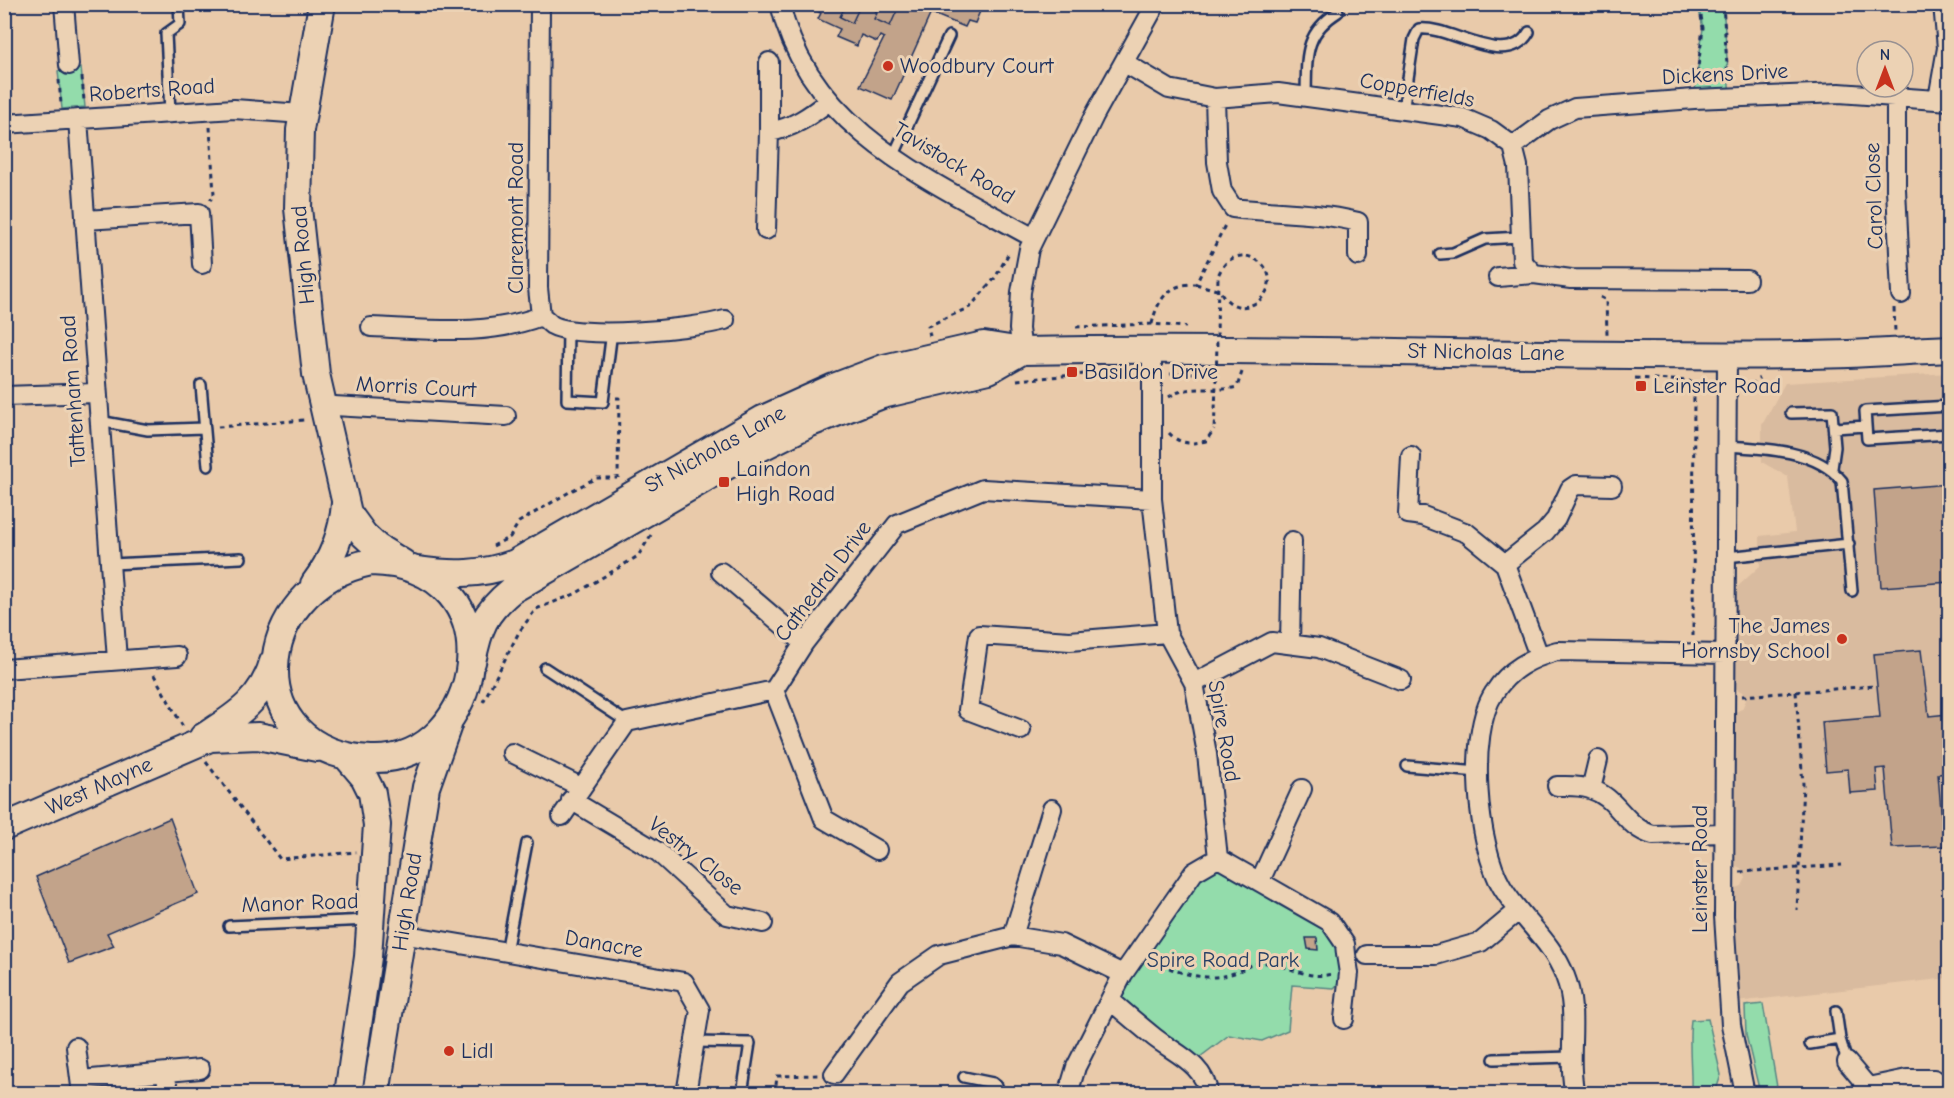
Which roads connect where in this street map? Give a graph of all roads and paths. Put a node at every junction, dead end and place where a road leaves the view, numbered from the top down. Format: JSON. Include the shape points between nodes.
{"nodes":[{"id":1,"x":64,"y":4,"type":"edge"},
{"id":2,"x":179,"y":4,"type":"edge"},
{"id":3,"x":322,"y":4,"type":"edge"},
{"id":4,"x":540,"y":4,"type":"edge"},
{"id":5,"x":780,"y":4,"type":"edge"},
{"id":6,"x":1156,"y":4,"type":"edge"},
{"id":7,"x":1699,"y":4,"type":"edge"},
{"id":8,"x":1723,"y":4,"type":"edge"},
{"id":9,"x":1943,"y":4,"type":"edge"},
{"id":10,"x":1338,"y":12,"type":"dead end"},
{"id":11,"x":1529,"y":32,"type":"dead end"},
{"id":12,"x":949,"y":36,"type":"dead end"},
{"id":13,"x":769,"y":62,"type":"dead end"},
{"id":14,"x":1125,"y":63,"type":"junction"},
{"id":15,"x":69,"y":66,"type":"junction"},
{"id":16,"x":1855,"y":94,"type":"edge"},
{"id":17,"x":1306,"y":96,"type":"junction"},
{"id":18,"x":1215,"y":98,"type":"junction"},
{"id":19,"x":1730,"y":98,"type":"junction"},
{"id":20,"x":1915,"y":98,"type":"edge"},
{"id":21,"x":1694,"y":99,"type":"junction"},
{"id":22,"x":1896,"y":99,"type":"edge"},
{"id":23,"x":829,"y":100,"type":"junction"},
{"id":24,"x":1944,"y":100,"type":"edge"},
{"id":25,"x":208,"y":110,"type":"junction"},
{"id":26,"x":1403,"y":111,"type":"junction"},
{"id":27,"x":170,"y":112,"type":"junction"},
{"id":28,"x":302,"y":114,"type":"junction"},
{"id":29,"x":75,"y":120,"type":"junction"},
{"id":30,"x":4,"y":124,"type":"edge"},
{"id":31,"x":769,"y":132,"type":"junction"},
{"id":32,"x":1513,"y":146,"type":"junction"},
{"id":33,"x":892,"y":159,"type":"junction"},
{"id":34,"x":1233,"y":208,"type":"junction"},
{"id":35,"x":199,"y":213,"type":"junction"},
{"id":36,"x":85,"y":220,"type":"junction"},
{"id":37,"x":766,"y":230,"type":"dead end"},
{"id":38,"x":1028,"y":234,"type":"junction"},
{"id":39,"x":1520,"y":237,"type":"junction"},
{"id":40,"x":1440,"y":254,"type":"dead end"},
{"id":41,"x":1358,"y":256,"type":"dead end"},
{"id":42,"x":202,"y":264,"type":"dead end"},
{"id":43,"x":1534,"y":274,"type":"junction"},
{"id":44,"x":1498,"y":277,"type":"dead end"},
{"id":45,"x":1571,"y":279,"type":"junction"},
{"id":46,"x":1747,"y":280,"type":"dead end"},
{"id":47,"x":1196,"y":284,"type":"junction"},
{"id":48,"x":1901,"y":294,"type":"dead end"},
{"id":49,"x":542,"y":316,"type":"junction"},
{"id":50,"x":725,"y":320,"type":"dead end"},
{"id":51,"x":1152,"y":324,"type":"dead end"},
{"id":52,"x":370,"y":327,"type":"dead end"},
{"id":53,"x":568,"y":328,"type":"junction"},
{"id":54,"x":612,"y":331,"type":"junction"},
{"id":55,"x":1607,"y":334,"type":"dead end"},
{"id":56,"x":941,"y":336,"type":"dead end"},
{"id":57,"x":930,"y":338,"type":"junction"},
{"id":58,"x":921,"y":340,"type":"dead end"},
{"id":59,"x":1950,"y":349,"type":"edge"},
{"id":60,"x":1022,"y":351,"type":"junction"},
{"id":61,"x":1152,"y":352,"type":"junction"},
{"id":62,"x":1727,"y":355,"type":"junction"},
{"id":63,"x":1242,"y":372,"type":"dead end"},
{"id":64,"x":201,"y":385,"type":"dead end"},
{"id":65,"x":1694,"y":385,"type":"dead end"},
{"id":66,"x":96,"y":393,"type":"junction"},
{"id":67,"x":4,"y":396,"type":"edge"},
{"id":68,"x":604,"y":398,"type":"junction"},
{"id":69,"x":1167,"y":398,"type":"dead end"},
{"id":70,"x":1950,"y":406,"type":"edge"},
{"id":71,"x":324,"y":413,"type":"junction"},
{"id":72,"x":1791,"y":413,"type":"dead end"},
{"id":73,"x":506,"y":416,"type":"dead end"},
{"id":74,"x":99,"y":421,"type":"junction"},
{"id":75,"x":1866,"y":426,"type":"junction"},
{"id":76,"x":204,"y":428,"type":"junction"},
{"id":77,"x":1833,"y":428,"type":"junction"},
{"id":78,"x":1167,"y":430,"type":"dead end"},
{"id":79,"x":1950,"y":434,"type":"edge"},
{"id":80,"x":1726,"y":446,"type":"junction"},
{"id":81,"x":1411,"y":456,"type":"dead end"},
{"id":82,"x":208,"y":466,"type":"dead end"},
{"id":83,"x":1832,"y":468,"type":"junction"},
{"id":84,"x":618,"y":478,"type":"junction"},
{"id":85,"x":624,"y":478,"type":"dead end"},
{"id":86,"x":1612,"y":486,"type":"dead end"},
{"id":87,"x":1152,"y":499,"type":"junction"},
{"id":88,"x":345,"y":503,"type":"junction"},
{"id":89,"x":1292,"y":541,"type":"dead end"},
{"id":90,"x":1849,"y":544,"type":"junction"},
{"id":91,"x":485,"y":550,"type":"dead end"},
{"id":92,"x":1726,"y":557,"type":"junction"},
{"id":93,"x":241,"y":558,"type":"dead end"},
{"id":94,"x":111,"y":564,"type":"junction"},
{"id":95,"x":1505,"y":564,"type":"junction"},
{"id":96,"x":412,"y":568,"type":"junction"},
{"id":97,"x":721,"y":572,"type":"dead end"},
{"id":98,"x":1852,"y":591,"type":"dead end"},
{"id":99,"x":307,"y":594,"type":"junction"},
{"id":100,"x":1167,"y":633,"type":"junction"},
{"id":101,"x":1693,"y":641,"type":"dead end"},
{"id":102,"x":804,"y":643,"type":"junction"},
{"id":103,"x":1290,"y":644,"type":"junction"},
{"id":104,"x":1726,"y":654,"type":"junction"},
{"id":105,"x":177,"y":656,"type":"dead end"},
{"id":106,"x":1539,"y":656,"type":"junction"},
{"id":107,"x":144,"y":658,"type":"junction"},
{"id":108,"x":117,"y":660,"type":"junction"},
{"id":109,"x":273,"y":662,"type":"junction"},
{"id":110,"x":472,"y":662,"type":"junction"},
{"id":111,"x":545,"y":668,"type":"dead end"},
{"id":112,"x":4,"y":669,"type":"edge"},
{"id":113,"x":1401,"y":680,"type":"dead end"},
{"id":114,"x":1194,"y":683,"type":"junction"},
{"id":115,"x":1874,"y":686,"type":"dead end"},
{"id":116,"x":774,"y":690,"type":"junction"},
{"id":117,"x":1796,"y":692,"type":"junction"},
{"id":118,"x":1725,"y":698,"type":"junction"},
{"id":119,"x":453,"y":714,"type":"junction"},
{"id":120,"x":627,"y":722,"type":"junction"},
{"id":121,"x":1021,"y":730,"type":"dead end"},
{"id":122,"x":192,"y":744,"type":"junction"},
{"id":123,"x":512,"y":753,"type":"dead end"},
{"id":124,"x":342,"y":756,"type":"junction"},
{"id":125,"x":1598,"y":760,"type":"dead end"},
{"id":126,"x":1407,"y":766,"type":"dead end"},
{"id":127,"x":1479,"y":772,"type":"junction"},
{"id":128,"x":1557,"y":786,"type":"dead end"},
{"id":129,"x":1302,"y":789,"type":"dead end"},
{"id":130,"x":1591,"y":789,"type":"junction"},
{"id":131,"x":571,"y":801,"type":"junction"},
{"id":132,"x":1052,"y":809,"type":"dead end"},
{"id":133,"x":4,"y":827,"type":"edge"},
{"id":134,"x":1723,"y":833,"type":"junction"},
{"id":135,"x":527,"y":843,"type":"dead end"},
{"id":136,"x":877,"y":850,"type":"dead end"},
{"id":137,"x":358,"y":852,"type":"dead end"},
{"id":138,"x":1218,"y":858,"type":"junction"},
{"id":139,"x":1842,"y":865,"type":"dead end"},
{"id":140,"x":1798,"y":868,"type":"junction"},
{"id":141,"x":1723,"y":873,"type":"junction"},
{"id":142,"x":1260,"y":881,"type":"junction"},
{"id":143,"x":1797,"y":910,"type":"dead end"},
{"id":144,"x":1518,"y":911,"type":"junction"},
{"id":145,"x":372,"y":920,"type":"junction"},
{"id":146,"x":763,"y":923,"type":"dead end"},
{"id":147,"x":229,"y":926,"type":"dead end"},
{"id":148,"x":401,"y":934,"type":"junction"},
{"id":149,"x":1013,"y":936,"type":"junction"},
{"id":150,"x":506,"y":952,"type":"junction"},
{"id":151,"x":1138,"y":952,"type":"junction"},
{"id":152,"x":1367,"y":955,"type":"dead end"},
{"id":153,"x":1349,"y":970,"type":"junction"},
{"id":154,"x":1123,"y":974,"type":"junction"},
{"id":155,"x":1110,"y":1000,"type":"junction"},
{"id":156,"x":1836,"y":1011,"type":"dead end"},
{"id":157,"x":1344,"y":1019,"type":"dead end"},
{"id":158,"x":1840,"y":1039,"type":"junction"},
{"id":159,"x":695,"y":1042,"type":"junction"},
{"id":160,"x":1810,"y":1044,"type":"dead end"},
{"id":161,"x":76,"y":1047,"type":"dead end"},
{"id":162,"x":1571,"y":1057,"type":"junction"},
{"id":163,"x":1494,"y":1059,"type":"dead end"},
{"id":164,"x":1847,"y":1062,"type":"joint"},
{"id":165,"x":200,"y":1069,"type":"dead end"},
{"id":166,"x":166,"y":1074,"type":"junction"},
{"id":167,"x":834,"y":1074,"type":"joint"},
{"id":168,"x":964,"y":1077,"type":"dead end"},
{"id":169,"x":81,"y":1087,"type":"edge"},
{"id":170,"x":1865,"y":1090,"type":"edge"},
{"id":171,"x":1950,"y":1090,"type":"edge"},
{"id":172,"x":168,"y":1094,"type":"edge"},
{"id":173,"x":348,"y":1094,"type":"edge"},
{"id":174,"x":376,"y":1094,"type":"edge"},
{"id":175,"x":686,"y":1094,"type":"edge"},
{"id":176,"x":742,"y":1094,"type":"edge"},
{"id":177,"x":775,"y":1094,"type":"edge"},
{"id":178,"x":998,"y":1094,"type":"edge"},
{"id":179,"x":1068,"y":1094,"type":"edge"},
{"id":180,"x":1208,"y":1094,"type":"edge"},
{"id":181,"x":1575,"y":1094,"type":"edge"},
{"id":182,"x":1745,"y":1094,"type":"edge"}],
"edges":[{"from":1,"to":15,"type":"street"},
{"from":2,"to":27,"type":"lane","via":[[180,24],[166,34]]},
{"from":3,"to":28,"type":"main road","name":"High Road"},
{"from":4,"to":49,"type":"street","name":"Claremont Road","via":[[538,288]]},
{"from":5,"to":23,"type":"street","name":"Tavistock Road","via":[[787,34]]},
{"from":6,"to":14,"type":"street"},
{"from":7,"to":21,"type":"path","via":[[1703,28]]},
{"from":8,"to":19,"type":"path"},
{"from":9,"to":24,"type":"street","via":[[1947,48]]},
{"from":10,"to":17,"type":"lane","via":[[1312,36]]},
{"from":11,"to":26,"type":"lane","via":[[1520,43],[1486,46],[1474,45],[1442,30],[1419,29]]},
{"from":12,"to":33,"type":"lane"},
{"from":13,"to":31,"type":"street"},
{"from":14,"to":18,"type":"street","name":"Copperfields","via":[[1169,89]]},
{"from":14,"to":38,"type":"street"},
{"from":15,"to":29,"type":"path","via":[[58,67]]},
{"from":15,"to":29,"type":"path","via":[[81,65]]},
{"from":16,"to":19,"type":"street","name":"Dickens Drive"},
{"from":17,"to":18,"type":"street","name":"Copperfields","via":[[1278,93]]},
{"from":17,"to":26,"type":"street","name":"Copperfields"},
{"from":18,"to":34,"type":"street","via":[[1217,162],[1222,191]]},
{"from":19,"to":21,"type":"street","name":"Dickens Drive"},
{"from":20,"to":24,"type":"street","name":"Dickens Drive"},
{"from":21,"to":32,"type":"street","name":"Dickens Drive","via":[[1575,108],[1549,120]]},
{"from":22,"to":48,"type":"street","name":"Carol Close"},
{"from":23,"to":31,"type":"street","via":[[803,120]]},
{"from":23,"to":33,"type":"street","name":"Tavistock Road"},
{"from":25,"to":27,"type":"street","name":"Roberts Road"},
{"from":25,"to":28,"type":"street","name":"Roberts Road","via":[[234,108]]},
{"from":25,"to":35,"type":"path","via":[[214,195]]},
{"from":26,"to":32,"type":"street","name":"Copperfields","via":[[1463,118],[1491,130]]},
{"from":27,"to":29,"type":"street","name":"Roberts Road"},
{"from":28,"to":71,"type":"main road","name":"High Road","via":[[298,208],[307,309]]},
{"from":29,"to":30,"type":"street","name":"Roberts Road"},
{"from":29,"to":36,"type":"street","name":"Tattenham Road"},
{"from":31,"to":37,"type":"street"},
{"from":32,"to":39,"type":"street","via":[[1518,166]]},
{"from":33,"to":38,"type":"street","name":"Tavistock Road"},
{"from":34,"to":41,"type":"street","via":[[1329,215],[1358,222]]},
{"from":34,"to":47,"type":"path"},
{"from":35,"to":36,"type":"street"},
{"from":35,"to":42,"type":"street"},
{"from":36,"to":66,"type":"street","name":"Tattenham Road"},
{"from":38,"to":57,"type":"path","via":[[970,306],[928,326]]},
{"from":38,"to":60,"type":"street","via":[[1019,330]]},
{"from":39,"to":40,"type":"lane","via":[[1485,239],[1453,253]]},
{"from":39,"to":43,"type":"street","via":[[1522,261]]},
{"from":43,"to":44,"type":"street"},
{"from":43,"to":45,"type":"street"},
{"from":45,"to":46,"type":"street"},
{"from":45,"to":55,"type":"path","via":[[1606,300]]},
{"from":47,"to":51,"type":"path","via":[[1182,284],[1166,293],[1156,306]]},
{"from":47,"to":78,"type":"path","bridge":true,"via":[[1212,289],[1220,291],[1233,305],[1246,307],[1259,302],[1269,280],[1257,259],[1247,256],[1230,259],[1221,268],[1217,288],[1217,299],[1217,310],[1216,333],[1216,367],[1214,429],[1206,441],[1192,444],[1176,440]]},
{"from":49,"to":52,"type":"street","via":[[476,331]]},
{"from":49,"to":53,"type":"street","name":"Claremont Road","via":[[553,326]]},
{"from":50,"to":54,"type":"street","name":"Claremont Road","via":[[675,329]]},
{"from":53,"to":54,"type":"street","name":"Claremont Road"},
{"from":53,"to":68,"type":"lane","via":[[567,400],[603,402]]},
{"from":54,"to":68,"type":"lane"},
{"from":56,"to":57,"type":"path"},
{"from":57,"to":58,"type":"path"},
{"from":59,"to":62,"type":"main road","name":"St Nicholas Lane"},
{"from":60,"to":61,"type":"main road","name":"St Nicholas Lane"},
{"from":60,"to":96,"type":"main road","name":"St Nicholas Lane","via":[[984,345],[884,368],[763,419],[515,563],[482,573],[457,575]]},
{"from":60,"to":110,"type":"main road","name":"St Nicholas Lane","via":[[989,370],[882,395],[808,424],[742,457],[512,590],[486,614]]},
{"from":61,"to":62,"type":"main road","name":"St Nicholas Lane","via":[[1377,350]]},
{"from":61,"to":87,"type":"street","name":"Spire Road"},
{"from":62,"to":80,"type":"street","name":"Leinster Road"},
{"from":63,"to":69,"type":"path","via":[[1237,387],[1177,391]]},
{"from":64,"to":76,"type":"lane"},
{"from":65,"to":101,"type":"path"},
{"from":66,"to":67,"type":"street"},
{"from":66,"to":74,"type":"street","name":"Tattenham Road"},
{"from":68,"to":84,"type":"path","via":[[619,398]]},
{"from":70,"to":75,"type":"lane","via":[[1865,411]]},
{"from":71,"to":73,"type":"street","name":"Morris Court","via":[[334,406]]},
{"from":71,"to":76,"type":"path"},
{"from":71,"to":88,"type":"main road","name":"High Road"},
{"from":72,"to":77,"type":"lane","via":[[1832,412]]},
{"from":74,"to":76,"type":"lane","via":[[148,430]]},
{"from":74,"to":94,"type":"street","name":"Tattenham Road"},
{"from":75,"to":77,"type":"lane"},
{"from":75,"to":79,"type":"lane","via":[[1867,439]]},
{"from":76,"to":82,"type":"lane"},
{"from":77,"to":83,"type":"lane"},
{"from":80,"to":83,"type":"lane","via":[[1785,452]]},
{"from":80,"to":92,"type":"street","name":"Leinster Road"},
{"from":81,"to":95,"type":"street","via":[[1408,514],[1467,533]]},
{"from":83,"to":90,"type":"lane","via":[[1842,481]]},
{"from":84,"to":85,"type":"path"},
{"from":84,"to":91,"type":"path","via":[[596,478],[571,491],[519,522],[510,537]]},
{"from":86,"to":95,"type":"street","via":[[1576,485],[1570,489],[1545,532]]},
{"from":87,"to":100,"type":"street","name":"Spire Road"},
{"from":87,"to":102,"type":"street","name":"Cathedral Drive","via":[[983,489],[897,524]]},
{"from":88,"to":96,"type":"main road","name":"High Road","via":[[364,536]]},
{"from":88,"to":99,"type":"main road","name":"High Road","via":[[341,532]]},
{"from":89,"to":103,"type":"street"},
{"from":90,"to":92,"type":"lane"},
{"from":90,"to":98,"type":"lane"},
{"from":92,"to":104,"type":"street","name":"Leinster Road"},
{"from":93,"to":94,"type":"lane"},
{"from":94,"to":108,"type":"street","name":"Tattenham Road"},
{"from":95,"to":106,"type":"street"},
{"from":96,"to":99,"type":"main road","via":[[371,562],[324,580]]},
{"from":96,"to":110,"type":"main road","via":[[452,596],[464,614]]},
{"from":97,"to":102,"type":"street"},
{"from":99,"to":109,"type":"main road","via":[[284,627]]},
{"from":100,"to":114,"type":"street","name":"Spire Road"},
{"from":100,"to":121,"type":"street","via":[[1070,641],[979,635],[969,710]]},
{"from":102,"to":116,"type":"street","name":"Cathedral Drive"},
{"from":103,"to":113,"type":"street","via":[[1319,648]]},
{"from":103,"to":114,"type":"street","via":[[1272,642]]},
{"from":104,"to":106,"type":"street","via":[[1577,650]]},
{"from":104,"to":118,"type":"street","name":"Leinster Road"},
{"from":105,"to":107,"type":"street"},
{"from":106,"to":127,"type":"street","via":[[1521,665],[1493,694],[1486,712]]},
{"from":107,"to":108,"type":"street"},
{"from":107,"to":122,"type":"path"},
{"from":108,"to":112,"type":"street"},
{"from":109,"to":122,"type":"main road","name":"West Mayne","via":[[266,683],[252,702]]},
{"from":109,"to":124,"type":"main road","via":[[278,693],[291,720],[318,746]]},
{"from":110,"to":119,"type":"main road","via":[[465,691]]},
{"from":111,"to":120,"type":"lane"},
{"from":114,"to":138,"type":"street","name":"Spire Road","via":[[1207,754]]},
{"from":115,"to":117,"type":"path"},
{"from":116,"to":120,"type":"street"},
{"from":116,"to":136,"type":"street","via":[[824,819]]},
{"from":117,"to":118,"type":"path"},
{"from":117,"to":140,"type":"path","via":[[1803,783]]},
{"from":118,"to":134,"type":"street","name":"Leinster Road"},
{"from":119,"to":124,"type":"main road","via":[[424,743],[406,753],[374,759]]},
{"from":119,"to":148,"type":"main road","name":"High Road","via":[[426,787]]},
{"from":120,"to":131,"type":"street"},
{"from":122,"to":124,"type":"main road","name":"West Mayne","via":[[231,736],[258,736]]},
{"from":122,"to":133,"type":"main road","name":"West Mayne"},
{"from":122,"to":137,"type":"path","via":[[280,859]]},
{"from":123,"to":131,"type":"street","name":"Vestry Close"},
{"from":124,"to":145,"type":"main road","name":"High Road","via":[[364,777],[375,804]]},
{"from":125,"to":130,"type":"street"},
{"from":126,"to":127,"type":"lane"},
{"from":127,"to":144,"type":"street","via":[[1480,823],[1485,846],[1501,887]]},
{"from":128,"to":130,"type":"street"},
{"from":129,"to":142,"type":"street"},
{"from":130,"to":134,"type":"street","via":[[1602,794],[1632,826],[1644,832]]},
{"from":131,"to":146,"type":"street","name":"Vestry Close","via":[[658,852],[727,915]]},
{"from":132,"to":149,"type":"street"},
{"from":134,"to":141,"type":"street","name":"Leinster Road"},
{"from":135,"to":150,"type":"lane"},
{"from":138,"to":142,"type":"street"},
{"from":138,"to":151,"type":"street","via":[[1194,873]]},
{"from":139,"to":140,"type":"path"},
{"from":140,"to":141,"type":"path"},
{"from":140,"to":143,"type":"path"},
{"from":141,"to":182,"type":"street","name":"Leinster Road","via":[[1729,1005]]},
{"from":142,"to":153,"type":"street","via":[[1330,922],[1345,944]]},
{"from":144,"to":152,"type":"street","via":[[1481,942],[1436,955]]},
{"from":144,"to":162,"type":"street","via":[[1553,952],[1565,975],[1571,994]]},
{"from":145,"to":147,"type":"lane","name":"Manor Road"},
{"from":145,"to":173,"type":"main road","name":"High Road"},
{"from":148,"to":150,"type":"street","name":"Danacre"},
{"from":148,"to":174,"type":"main road","name":"High Road"},
{"from":149,"to":154,"type":"street","via":[[1061,944]]},
{"from":149,"to":167,"type":"street","via":[[939,955],[900,982]]},
{"from":150,"to":159,"type":"street","name":"Danacre","via":[[684,982],[700,1010]]},
{"from":151,"to":153,"type":"path","via":[[1174,972],[1195,976],[1232,974],[1261,963],[1309,976]]},
{"from":151,"to":154,"type":"street"},
{"from":153,"to":157,"type":"street"},
{"from":154,"to":155,"type":"street"},
{"from":155,"to":179,"type":"street","via":[[1076,1067]]},
{"from":155,"to":180,"type":"street","via":[[1192,1063],[1208,1084]]},
{"from":156,"to":158,"type":"lane"},
{"from":158,"to":160,"type":"lane"},
{"from":158,"to":164,"type":"lane"},
{"from":159,"to":175,"type":"street","name":"Danacre"},
{"from":159,"to":176,"type":"lane","via":[[750,1043]]},
{"from":161,"to":169,"type":"street"},
{"from":162,"to":163,"type":"lane"},
{"from":162,"to":181,"type":"street"},
{"from":164,"to":170,"type":"street"},
{"from":165,"to":166,"type":"street"},
{"from":166,"to":169,"type":"street"},
{"from":166,"to":172,"type":"street"},
{"from":167,"to":177,"type":"path","via":[[777,1076]]},
{"from":168,"to":178,"type":"lane","via":[[993,1083]]},
{"from":170,"to":171,"type":"street","via":[[1907,1079],[1934,1079]]}]}
